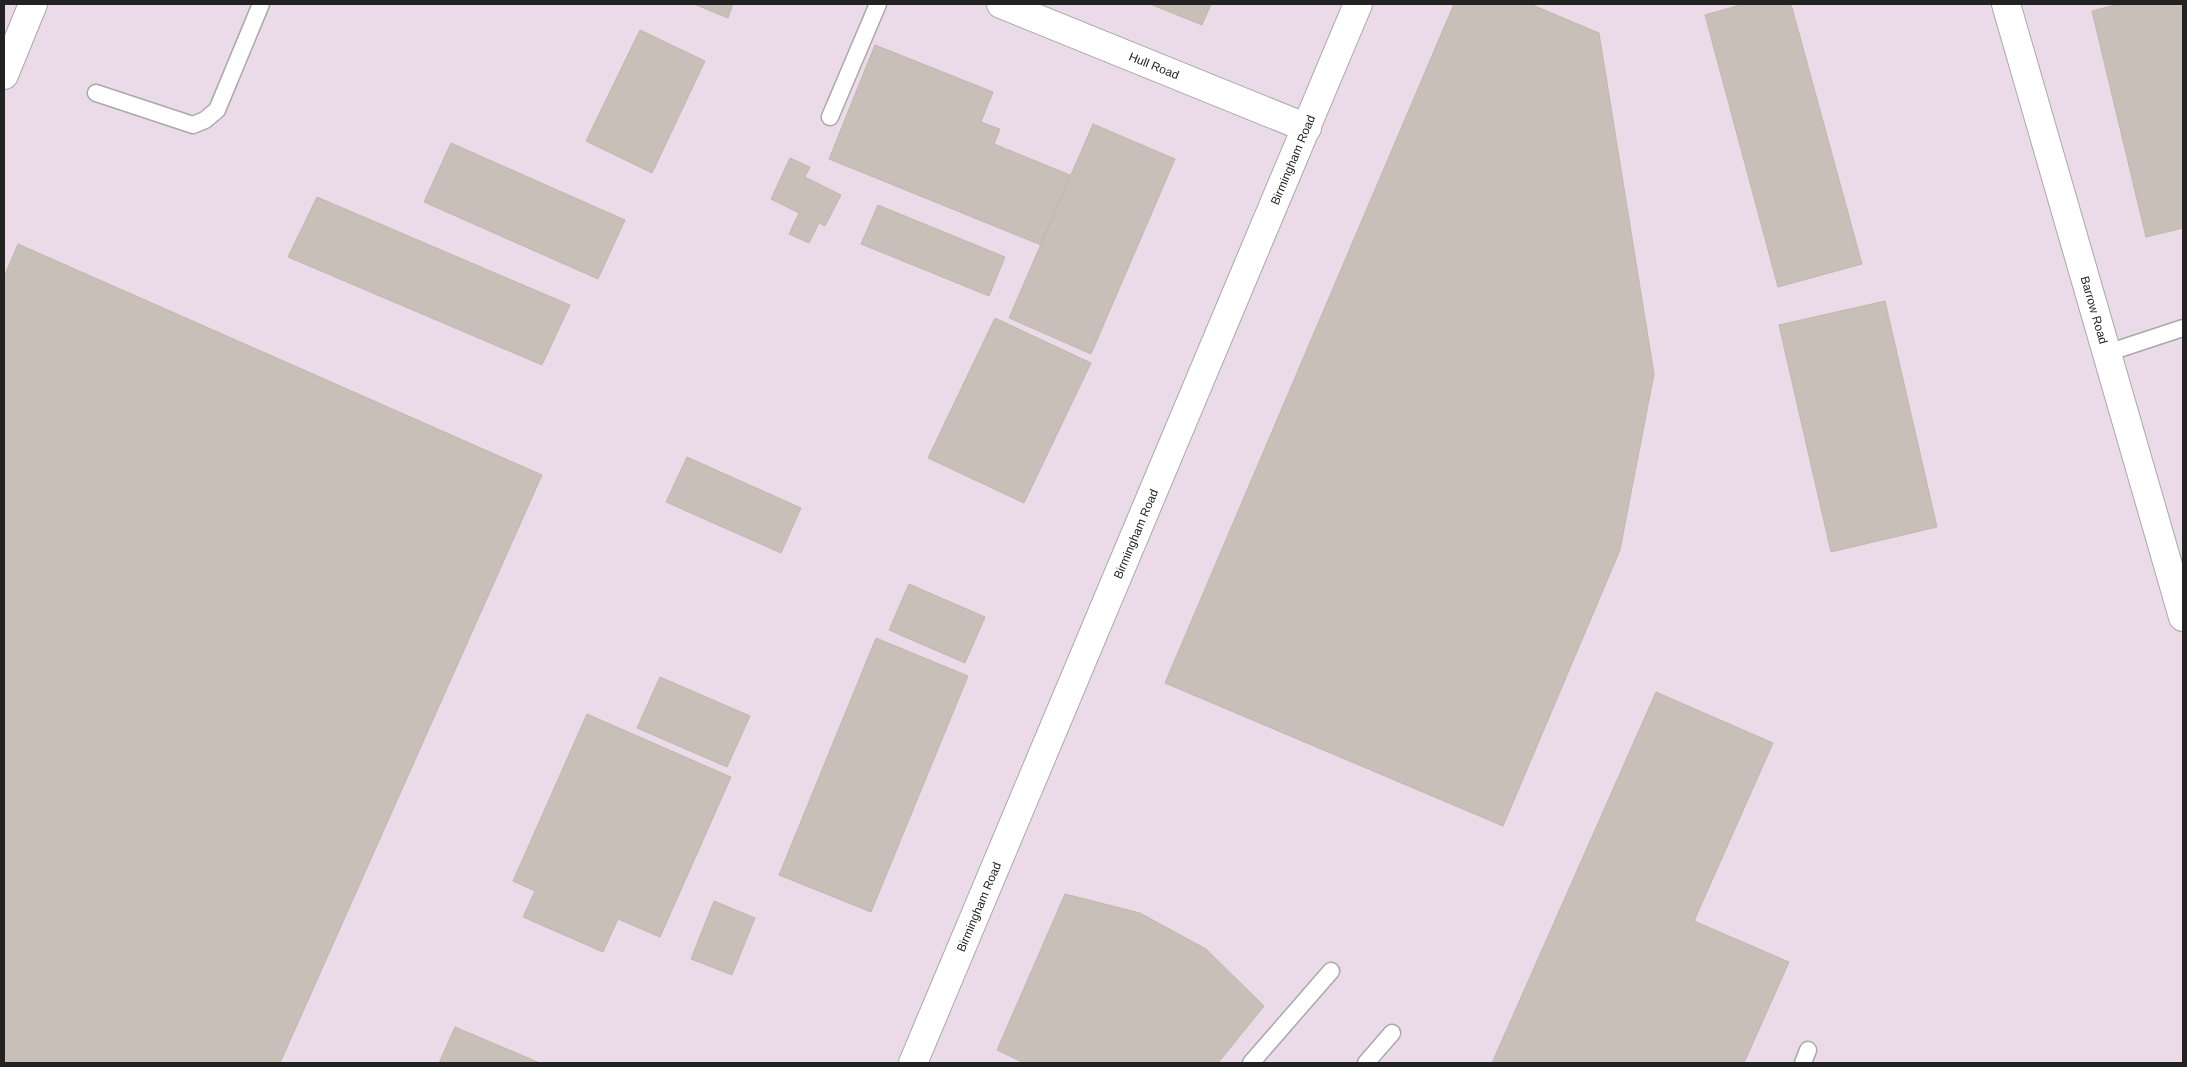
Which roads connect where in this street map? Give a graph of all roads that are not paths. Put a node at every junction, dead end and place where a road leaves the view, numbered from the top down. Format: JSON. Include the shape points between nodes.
{"nodes":[{"id":1,"x":33,"y":4,"type":"edge"},
{"id":2,"x":261,"y":4,"type":"edge"},
{"id":3,"x":878,"y":4,"type":"edge"},
{"id":4,"x":1001,"y":4,"type":"edge"},
{"id":5,"x":1358,"y":4,"type":"edge"},
{"id":6,"x":2006,"y":4,"type":"edge"},
{"id":7,"x":4,"y":75,"type":"edge"},
{"id":8,"x":96,"y":93,"type":"dead end"},
{"id":9,"x":830,"y":117,"type":"dead end"},
{"id":10,"x":1307,"y":128,"type":"junction"},
{"id":11,"x":2183,"y":328,"type":"edge"},
{"id":12,"x":2107,"y":353,"type":"junction"},
{"id":13,"x":2183,"y":617,"type":"edge"},
{"id":14,"x":1331,"y":971,"type":"dead end"},
{"id":15,"x":1392,"y":1033,"type":"dead end"},
{"id":16,"x":913,"y":1063,"type":"edge"},
{"id":17,"x":1251,"y":1063,"type":"edge"},
{"id":18,"x":1366,"y":1063,"type":"edge"}],
"edges":[{"from":1,"to":7,"type":"street"},
{"from":2,"to":8,"type":"lane","via":[[216,110],[205,120],[193,125]]},
{"from":3,"to":9,"type":"lane"},
{"from":4,"to":10,"type":"street","name":"Hull Road"},
{"from":5,"to":10,"type":"street","name":"Birmingham Road"},
{"from":6,"to":12,"type":"street","name":"Barrow Road"},
{"from":10,"to":16,"type":"street","name":"Birmingham Road"},
{"from":11,"to":12,"type":"lane"},
{"from":12,"to":13,"type":"street","name":"Barrow Road"},
{"from":14,"to":17,"type":"lane"},
{"from":15,"to":18,"type":"lane"}]}
